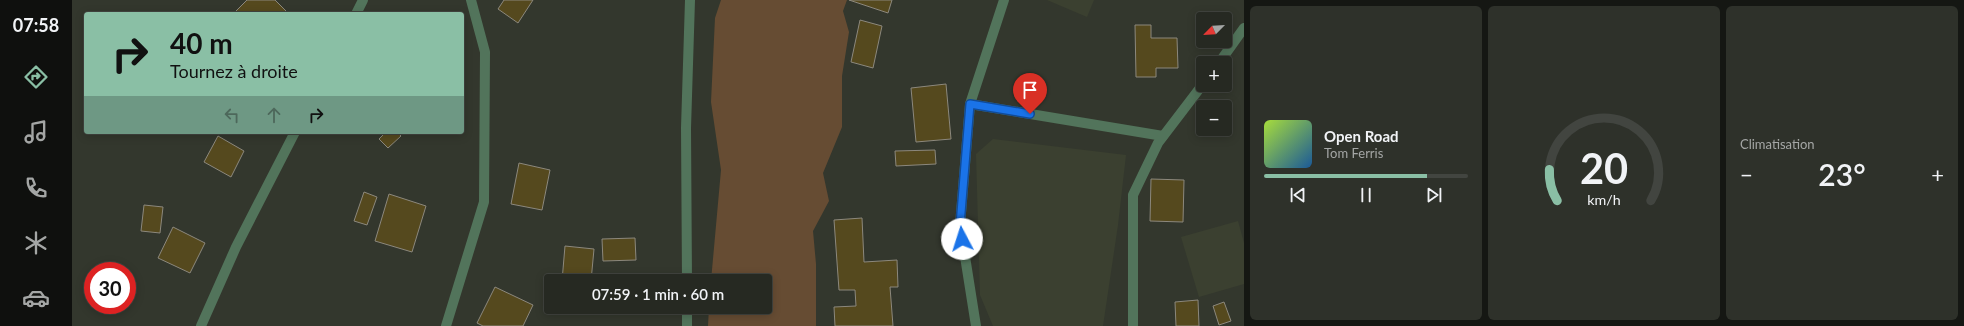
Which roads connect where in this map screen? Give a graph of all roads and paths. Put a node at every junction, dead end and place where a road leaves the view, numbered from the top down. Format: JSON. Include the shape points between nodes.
{"nodes":[{"id":1,"x":363,"y":0,"type":"edge"},
{"id":2,"x":471,"y":0,"type":"edge"},
{"id":3,"x":690,"y":0,"type":"edge"},
{"id":4,"x":1004,"y":0,"type":"edge"},
{"id":5,"x":357,"y":12,"type":"edge"},
{"id":6,"x":1244,"y":28,"type":"edge"},
{"id":7,"x":1224,"y":56,"type":"edge"},
{"id":8,"x":1197,"y":92,"type":"edge"},
{"id":9,"x":970,"y":104,"type":"junction"},
{"id":10,"x":294,"y":134,"type":"edge"},
{"id":11,"x":1163,"y":136,"type":"junction"},
{"id":12,"x":687,"y":274,"type":"edge"},
{"id":13,"x":687,"y":314,"type":"edge"},
{"id":14,"x":201,"y":326,"type":"edge"},
{"id":15,"x":446,"y":326,"type":"edge"},
{"id":16,"x":687,"y":326,"type":"edge"},
{"id":17,"x":976,"y":326,"type":"edge"},
{"id":18,"x":1133,"y":326,"type":"edge"}],
"edges":[{"from":1,"to":5,"type":"street"},
{"from":2,"to":15,"type":"street","via":[[485,52],[484,202]]},
{"from":3,"to":12,"type":"street","via":[[686,128]]},
{"from":4,"to":9,"type":"street"},
{"from":6,"to":7,"type":"street"},
{"from":8,"to":11,"type":"street"},
{"from":9,"to":11,"type":"street"},
{"from":9,"to":17,"type":"street","via":[[960,225]]},
{"from":10,"to":14,"type":"street","via":[[236,246]]},
{"from":11,"to":18,"type":"street","via":[[1133,195]]},
{"from":13,"to":16,"type":"street"}]}
